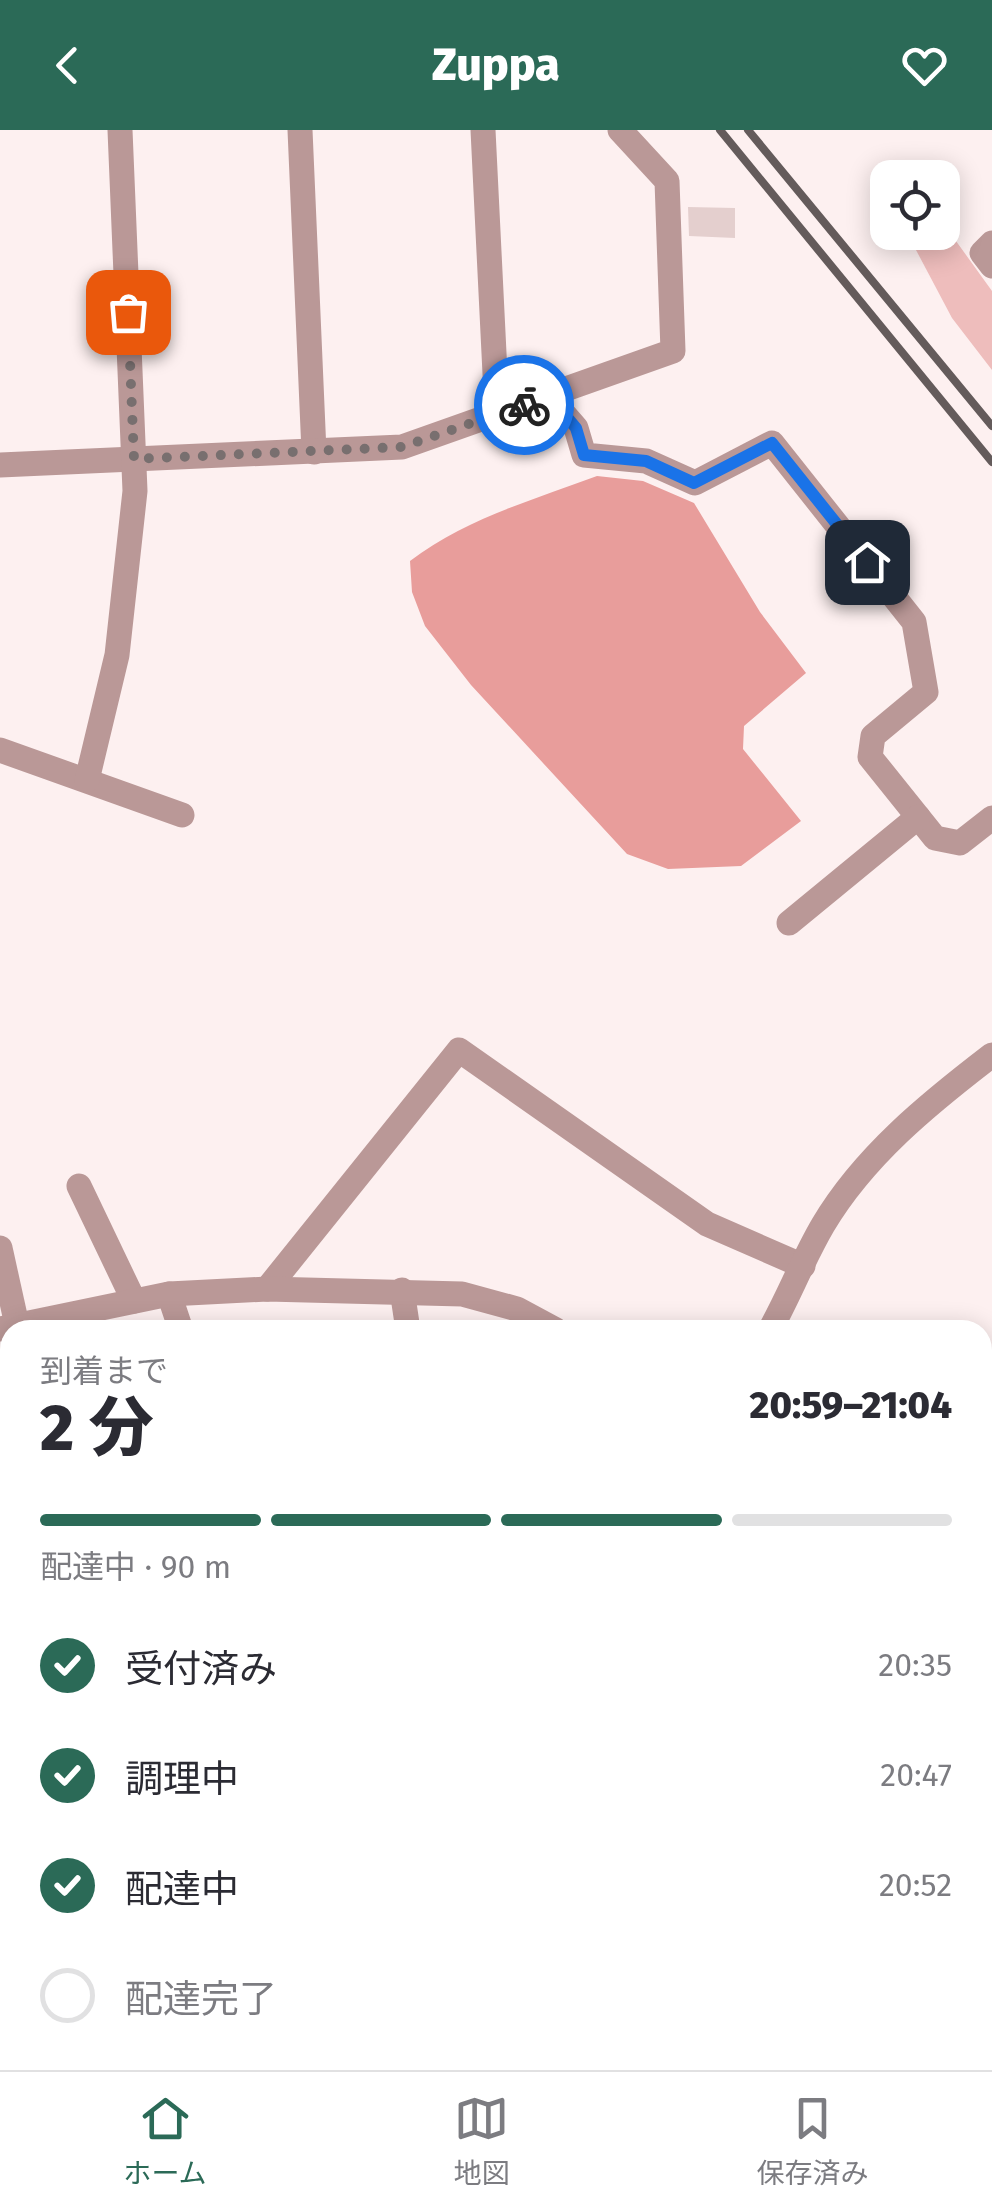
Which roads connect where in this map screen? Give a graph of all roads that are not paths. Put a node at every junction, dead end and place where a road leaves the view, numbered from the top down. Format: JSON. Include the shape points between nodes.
{"nodes":[{"id":1,"x":120,"y":130,"type":"edge"},
{"id":2,"x":300,"y":130,"type":"edge"},
{"id":3,"x":484,"y":130,"type":"edge"},
{"id":4,"x":620,"y":130,"type":"edge"},
{"id":5,"x":992,"y":243,"type":"edge"},
{"id":6,"x":992,"y":266,"type":"edge"},
{"id":7,"x":550,"y":397,"type":"junction"},
{"id":8,"x":497,"y":414,"type":"junction"},
{"id":9,"x":314,"y":452,"type":"junction"},
{"id":10,"x":134,"y":459,"type":"junction"},
{"id":11,"x":0,"y":465,"type":"edge"},
{"id":12,"x":0,"y":750,"type":"edge"},
{"id":13,"x":88,"y":780,"type":"junction"},
{"id":14,"x":182,"y":815,"type":"dead end"},
{"id":15,"x":918,"y":818,"type":"junction"},
{"id":16,"x":992,"y":818,"type":"edge"},
{"id":17,"x":789,"y":924,"type":"dead end"},
{"id":18,"x":992,"y":1055,"type":"edge"},
{"id":19,"x":80,"y":1186,"type":"dead end"},
{"id":20,"x":0,"y":1248,"type":"edge"},
{"id":21,"x":803,"y":1266,"type":"junction"},
{"id":22,"x":267,"y":1290,"type":"junction"},
{"id":23,"x":402,"y":1290,"type":"junction"},
{"id":24,"x":169,"y":1294,"type":"junction"},
{"id":25,"x":134,"y":1301,"type":"junction"},
{"id":26,"x":8,"y":1320,"type":"edge"},
{"id":27,"x":43,"y":1320,"type":"edge"},
{"id":28,"x":178,"y":1320,"type":"edge"},
{"id":29,"x":406,"y":1320,"type":"edge"},
{"id":30,"x":537,"y":1320,"type":"edge"},
{"id":31,"x":775,"y":1320,"type":"edge"}],
"edges":[{"from":1,"to":10,"type":"street"},
{"from":2,"to":9,"type":"street"},
{"from":3,"to":8,"type":"street"},
{"from":4,"to":7,"type":"street","via":[[667,181],[674,351]]},
{"from":5,"to":6,"type":"street","via":[[982,253]]},
{"from":7,"to":8,"type":"street"},
{"from":7,"to":15,"type":"street","via":[[576,428],[584,455],[646,461],[694,483],[772,443],[914,622],[926,692],[873,736],[870,757]]},
{"from":8,"to":9,"type":"street","via":[[402,447]]},
{"from":9,"to":10,"type":"street"},
{"from":10,"to":11,"type":"street"},
{"from":10,"to":13,"type":"street","via":[[117,655]]},
{"from":12,"to":13,"type":"street"},
{"from":13,"to":14,"type":"street"},
{"from":15,"to":16,"type":"street","via":[[935,838],[960,843]]},
{"from":15,"to":17,"type":"street"},
{"from":18,"to":21,"type":"street","via":[[873,1158],[822,1226]]},
{"from":19,"to":25,"type":"street"},
{"from":20,"to":26,"type":"street"},
{"from":21,"to":22,"type":"street","via":[[707,1224],[459,1050]]},
{"from":21,"to":31,"type":"street"},
{"from":22,"to":23,"type":"street"},
{"from":22,"to":24,"type":"street"},
{"from":23,"to":29,"type":"street"},
{"from":23,"to":30,"type":"street","via":[[462,1294]]},
{"from":24,"to":25,"type":"street"},
{"from":24,"to":28,"type":"street"},
{"from":25,"to":27,"type":"street"}]}
